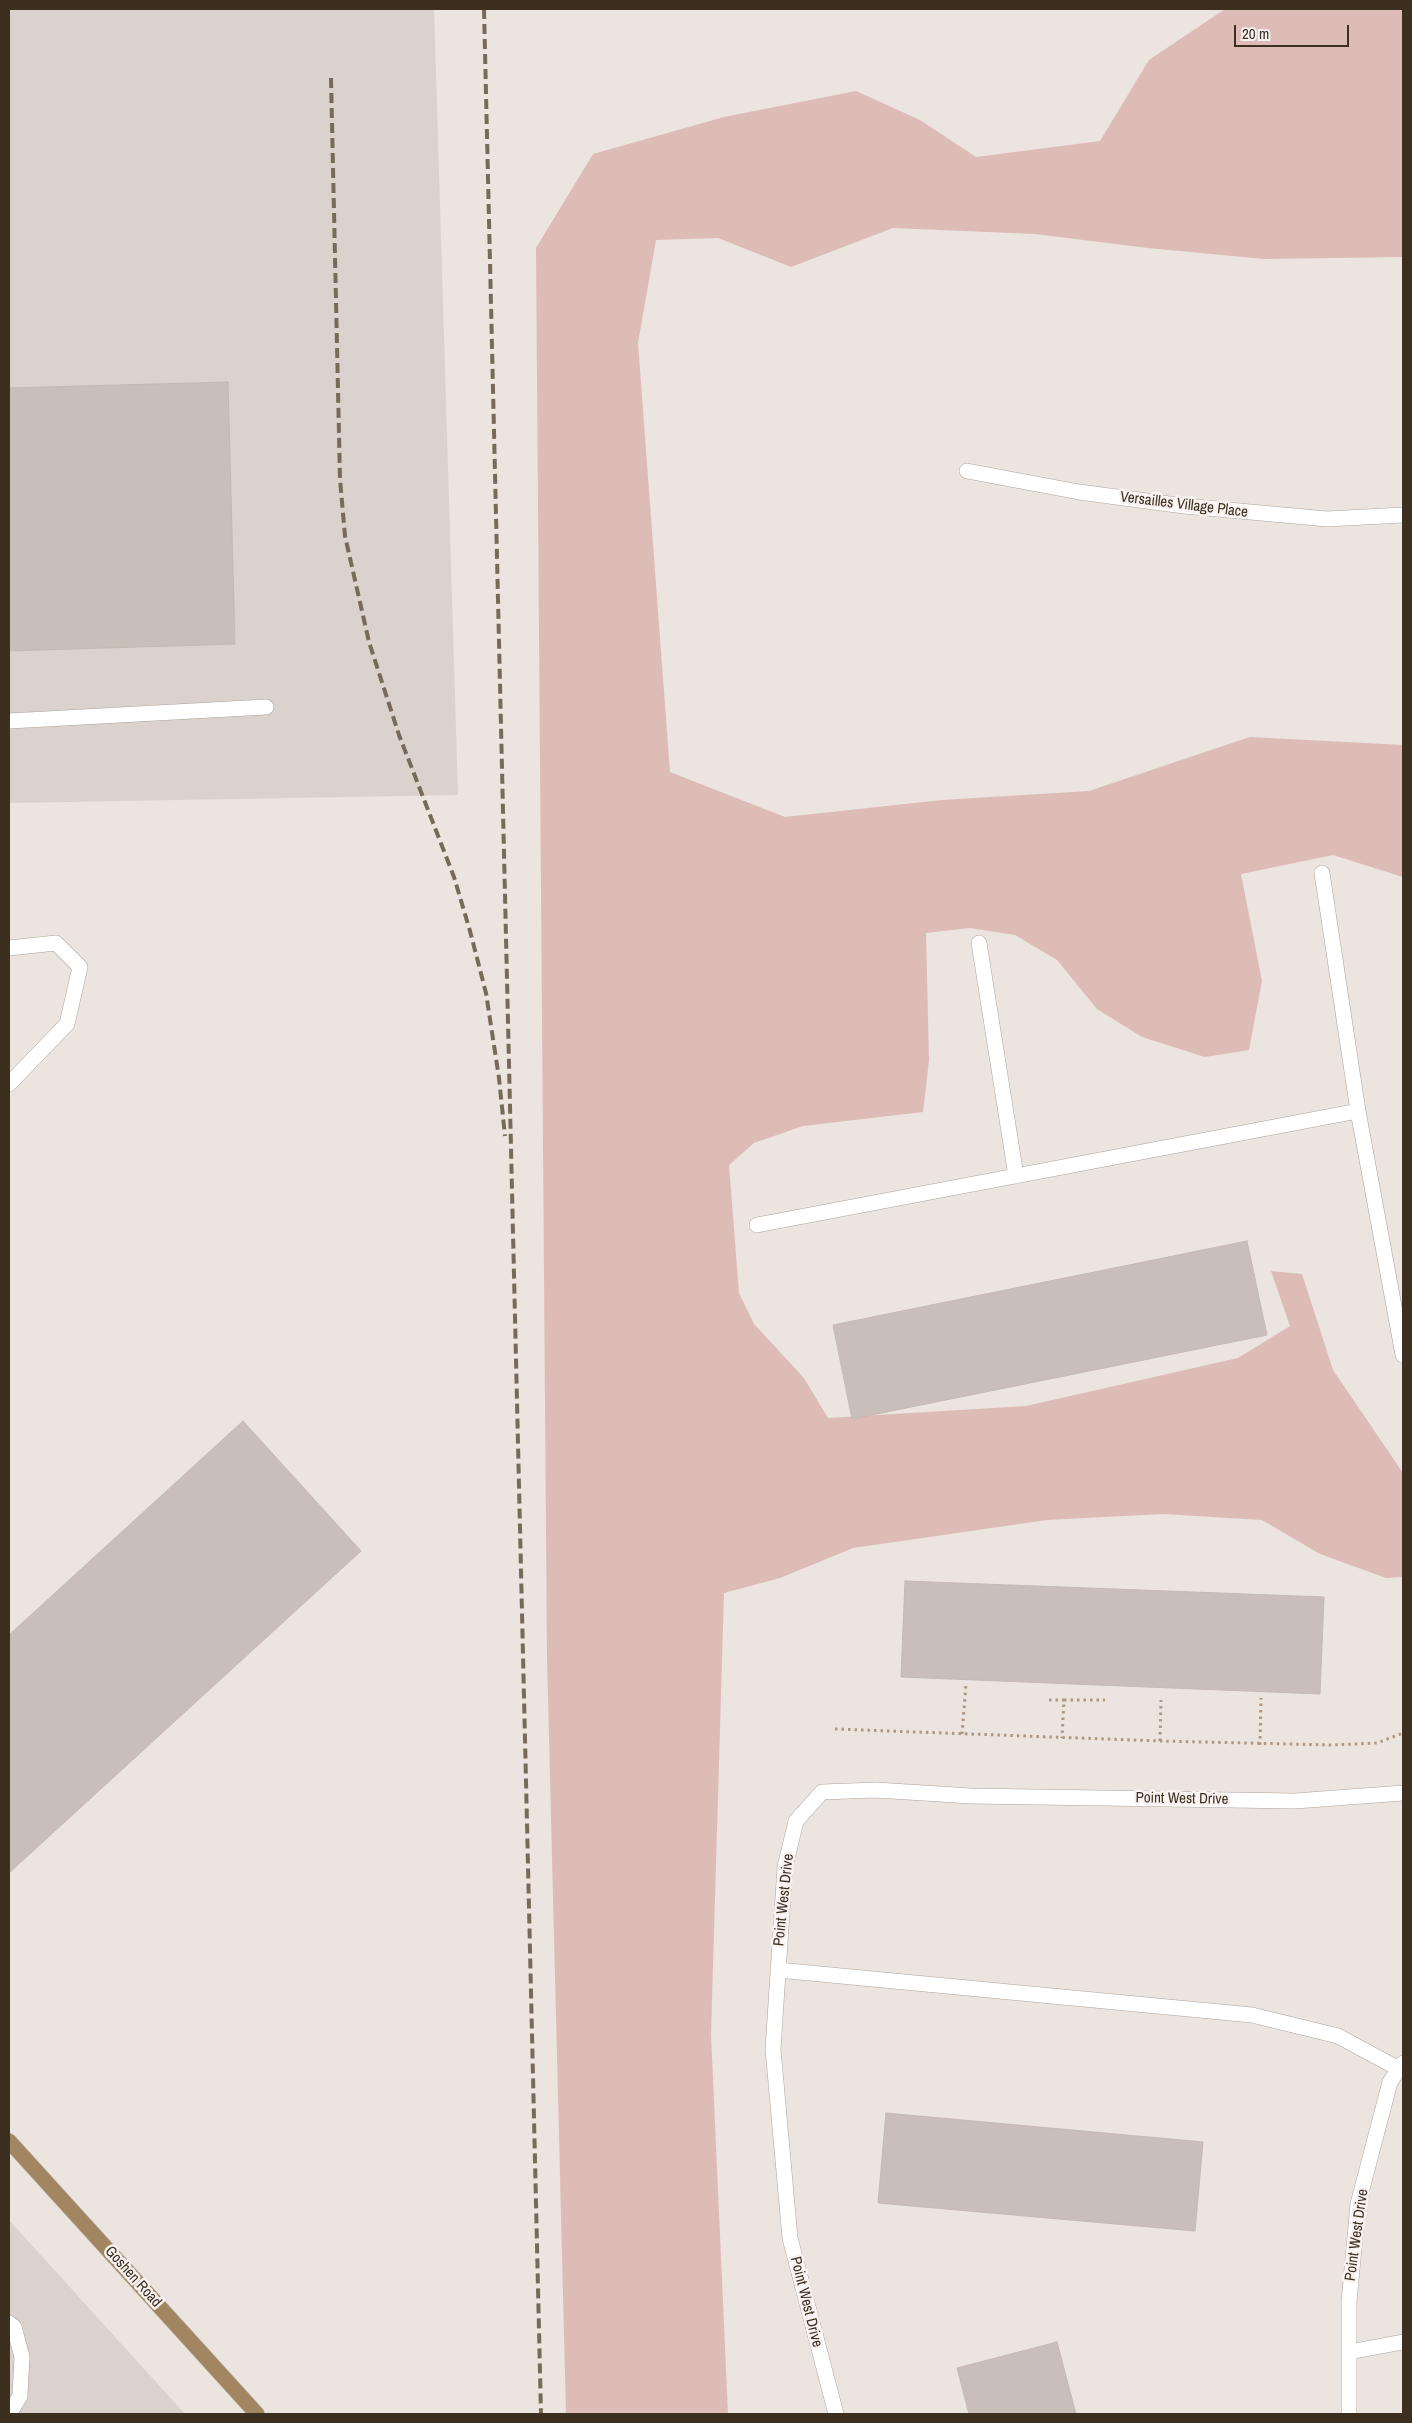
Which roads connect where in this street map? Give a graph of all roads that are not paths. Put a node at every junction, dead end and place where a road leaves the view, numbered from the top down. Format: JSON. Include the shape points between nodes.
{"nodes":[{"id":1,"x":967,"y":471,"type":"dead end"},
{"id":2,"x":1403,"y":515,"type":"edge"},
{"id":3,"x":266,"y":707,"type":"dead end"},
{"id":4,"x":9,"y":721,"type":"edge"},
{"id":5,"x":1322,"y":872,"type":"dead end"},
{"id":6,"x":980,"y":943,"type":"dead end"},
{"id":7,"x":9,"y":948,"type":"edge"},
{"id":8,"x":9,"y":1084,"type":"edge"},
{"id":9,"x":1358,"y":1111,"type":"junction"},
{"id":10,"x":1016,"y":1176,"type":"junction"},
{"id":11,"x":757,"y":1225,"type":"dead end"},
{"id":12,"x":1403,"y":1355,"type":"edge"},
{"id":13,"x":1403,"y":1792,"type":"edge"},
{"id":14,"x":778,"y":1970,"type":"junction"},
{"id":15,"x":1401,"y":2066,"type":"edge"},
{"id":16,"x":9,"y":2141,"type":"edge"},
{"id":17,"x":9,"y":2324,"type":"edge"},
{"id":18,"x":1403,"y":2342,"type":"edge"},
{"id":19,"x":1349,"y":2352,"type":"junction"},
{"id":20,"x":9,"y":2414,"type":"edge"},
{"id":21,"x":257,"y":2414,"type":"edge"},
{"id":22,"x":836,"y":2414,"type":"edge"},
{"id":23,"x":1349,"y":2414,"type":"edge"}],
"edges":[{"from":1,"to":2,"type":"street","name":"Versailles Village Place","via":[[1079,492],[1184,506],[1327,519]]},
{"from":3,"to":4,"type":"street"},
{"from":5,"to":9,"type":"street"},
{"from":6,"to":10,"type":"street"},
{"from":7,"to":8,"type":"street","via":[[56,943],[80,967],[67,1024]]},
{"from":9,"to":10,"type":"street"},
{"from":9,"to":12,"type":"street"},
{"from":10,"to":11,"type":"street"},
{"from":13,"to":14,"type":"street","name":"Point West Drive","via":[[1295,1801],[971,1796],[876,1790],[822,1792],[796,1821],[785,1867]]},
{"from":14,"to":15,"type":"street","via":[[1252,2015],[1338,2036]]},
{"from":14,"to":22,"type":"street","name":"Point West Drive","via":[[773,2049],[790,2238]]},
{"from":15,"to":19,"type":"street","name":"Point West Drive","via":[[1390,2082],[1358,2204],[1349,2302]]},
{"from":16,"to":21,"type":"main road","name":"Goshen Road"},
{"from":17,"to":20,"type":"street","via":[[14,2327],[22,2357],[20,2396]]},
{"from":18,"to":19,"type":"street"},
{"from":19,"to":23,"type":"street","name":"Point West Drive"}]}
